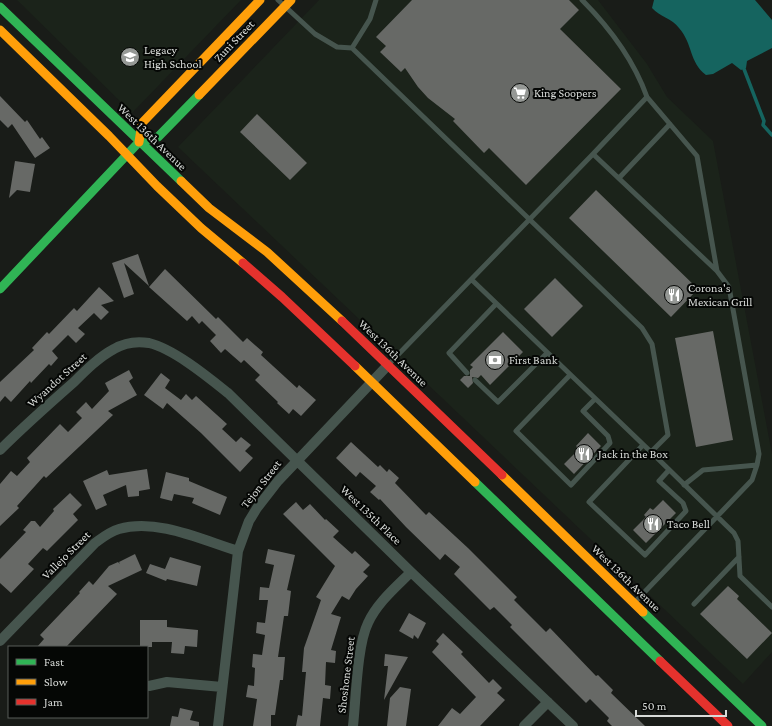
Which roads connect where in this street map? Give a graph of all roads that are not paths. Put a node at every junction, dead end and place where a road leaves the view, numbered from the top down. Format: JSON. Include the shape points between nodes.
{"nodes":[{"id":1,"x":260,"y":0,"type":"edge"},
{"id":2,"x":376,"y":0,"type":"edge"},
{"id":3,"x":582,"y":0,"type":"edge"},
{"id":4,"x":284,"y":2,"type":"edge"},
{"id":5,"x":0,"y":7,"type":"edge"},
{"id":6,"x":0,"y":30,"type":"edge"},
{"id":7,"x":352,"y":48,"type":"junction"},
{"id":8,"x":647,"y":97,"type":"junction"},
{"id":9,"x":670,"y":124,"type":"junction"},
{"id":10,"x":139,"y":142,"type":"junction"},
{"id":11,"x":127,"y":154,"type":"junction"},
{"id":12,"x":593,"y":154,"type":"junction"},
{"id":13,"x":619,"y":178,"type":"junction"},
{"id":14,"x":530,"y":219,"type":"junction"},
{"id":15,"x":717,"y":271,"type":"junction"},
{"id":16,"x":472,"y":280,"type":"junction"},
{"id":17,"x":0,"y":289,"type":"edge"},
{"id":18,"x":496,"y":304,"type":"junction"},
{"id":19,"x":138,"y":342,"type":"joint"},
{"id":20,"x":547,"y":353,"type":"junction"},
{"id":21,"x":388,"y":365,"type":"junction"},
{"id":22,"x":467,"y":373,"type":"dead end"},
{"id":23,"x":570,"y":374,"type":"junction"},
{"id":24,"x":475,"y":380,"type":"dead end"},
{"id":25,"x":372,"y":382,"type":"junction"},
{"id":26,"x":595,"y":398,"type":"junction"},
{"id":27,"x":643,"y":445,"type":"junction"},
{"id":28,"x":0,"y":450,"type":"edge"},
{"id":29,"x":651,"y":452,"type":"junction"},
{"id":30,"x":296,"y":461,"type":"junction"},
{"id":31,"x":757,"y":464,"type":"junction"},
{"id":32,"x":669,"y":470,"type":"junction"},
{"id":33,"x":684,"y":485,"type":"junction"},
{"id":34,"x":717,"y":517,"type":"junction"},
{"id":35,"x":238,"y":551,"type":"junction"},
{"id":36,"x":739,"y":558,"type":"junction"},
{"id":37,"x":411,"y":572,"type":"junction"},
{"id":38,"x":634,"y":603,"type":"junction"},
{"id":39,"x":694,"y":604,"type":"dead end"},
{"id":40,"x":772,"y":607,"type":"edge"},
{"id":41,"x":0,"y":641,"type":"edge"},
{"id":42,"x":149,"y":686,"type":"dead end"},
{"id":43,"x":222,"y":687,"type":"junction"},
{"id":44,"x":548,"y":702,"type":"junction"},
{"id":45,"x":218,"y":726,"type":"edge"},
{"id":46,"x":353,"y":726,"type":"edge"},
{"id":47,"x":524,"y":726,"type":"edge"},
{"id":48,"x":573,"y":726,"type":"edge"},
{"id":49,"x":728,"y":726,"type":"edge"},
{"id":50,"x":762,"y":726,"type":"edge"}],
"edges":[{"from":1,"to":10,"type":"main road","name":"Zuni Street","via":[[142,123]]},
{"from":2,"to":7,"type":"lane","via":[[370,19]]},
{"from":3,"to":8,"type":"lane","via":[[600,18],[640,77]]},
{"from":4,"to":7,"type":"lane","via":[[315,34],[337,47]]},
{"from":4,"to":10,"type":"main road","name":"Zuni Street","via":[[158,137]]},
{"from":5,"to":10,"type":"main road","name":"West 136th Avenue"},
{"from":6,"to":11,"type":"main road"},
{"from":7,"to":14,"type":"lane"},
{"from":8,"to":9,"type":"lane"},
{"from":8,"to":12,"type":"lane"},
{"from":9,"to":13,"type":"lane"},
{"from":9,"to":15,"type":"lane","via":[[697,156]]},
{"from":10,"to":11,"type":"main road","name":"Zuni Street"},
{"from":10,"to":21,"type":"main road","name":"West 136th Avenue","via":[[209,208],[295,277]]},
{"from":11,"to":17,"type":"main road","name":"Zuni Street"},
{"from":11,"to":25,"type":"main road","via":[[201,228],[282,297]]},
{"from":12,"to":13,"type":"lane"},
{"from":12,"to":14,"type":"lane"},
{"from":13,"to":15,"type":"lane"},
{"from":14,"to":16,"type":"lane"},
{"from":14,"to":29,"type":"lane","via":[[642,328],[652,344],[668,435]]},
{"from":15,"to":31,"type":"lane","via":[[729,286],[759,454]]},
{"from":16,"to":18,"type":"lane"},
{"from":16,"to":21,"type":"lane"},
{"from":18,"to":20,"type":"lane"},
{"from":18,"to":22,"type":"lane","via":[[449,353]]},
{"from":19,"to":28,"type":"street","name":"Wyandot Street","via":[[114,349],[97,361]]},
{"from":19,"to":30,"type":"street","name":"West 135th Place","via":[[165,349],[228,393]]},
{"from":20,"to":23,"type":"lane"},
{"from":20,"to":24,"type":"lane","via":[[498,402]]},
{"from":21,"to":25,"type":"street","name":"Tejon Street"},
{"from":21,"to":38,"type":"main road","name":"West 136th Avenue"},
{"from":23,"to":26,"type":"lane"},
{"from":23,"to":26,"type":"lane","via":[[516,431],[571,484],[610,443],[608,436],[583,411]]},
{"from":25,"to":30,"type":"street","name":"Tejon Street"},
{"from":25,"to":49,"type":"main road"},
{"from":26,"to":27,"type":"lane"},
{"from":27,"to":29,"type":"lane"},
{"from":27,"to":32,"type":"lane","via":[[589,502],[645,555],[686,511],[683,503],[659,481]]},
{"from":29,"to":32,"type":"lane"},
{"from":30,"to":35,"type":"street","name":"Tejon Street","via":[[257,508],[244,532]]},
{"from":30,"to":37,"type":"street","name":"West 135th Place"},
{"from":31,"to":33,"type":"lane","via":[[703,470]]},
{"from":31,"to":34,"type":"lane","via":[[752,480]]},
{"from":32,"to":33,"type":"lane"},
{"from":33,"to":34,"type":"lane"},
{"from":34,"to":36,"type":"lane","via":[[728,526],[738,541]]},
{"from":34,"to":38,"type":"lane"},
{"from":35,"to":41,"type":"street","name":"Vallejo Street","via":[[170,530],[146,526],[119,529],[95,543]]},
{"from":35,"to":43,"type":"street","name":"Tejon Street"},
{"from":36,"to":39,"type":"lane"},
{"from":36,"to":40,"type":"lane","via":[[740,576]]},
{"from":37,"to":44,"type":"street","name":"West 135th Place"},
{"from":37,"to":46,"type":"street","name":"Shoshone Street","via":[[378,608],[366,627]]},
{"from":38,"to":50,"type":"main road","name":"West 136th Avenue"},
{"from":42,"to":43,"type":"street","via":[[167,682]]},
{"from":43,"to":45,"type":"street","name":"Tejon Street"},
{"from":44,"to":47,"type":"street"},
{"from":44,"to":48,"type":"street","name":"West 135th Place"}]}
